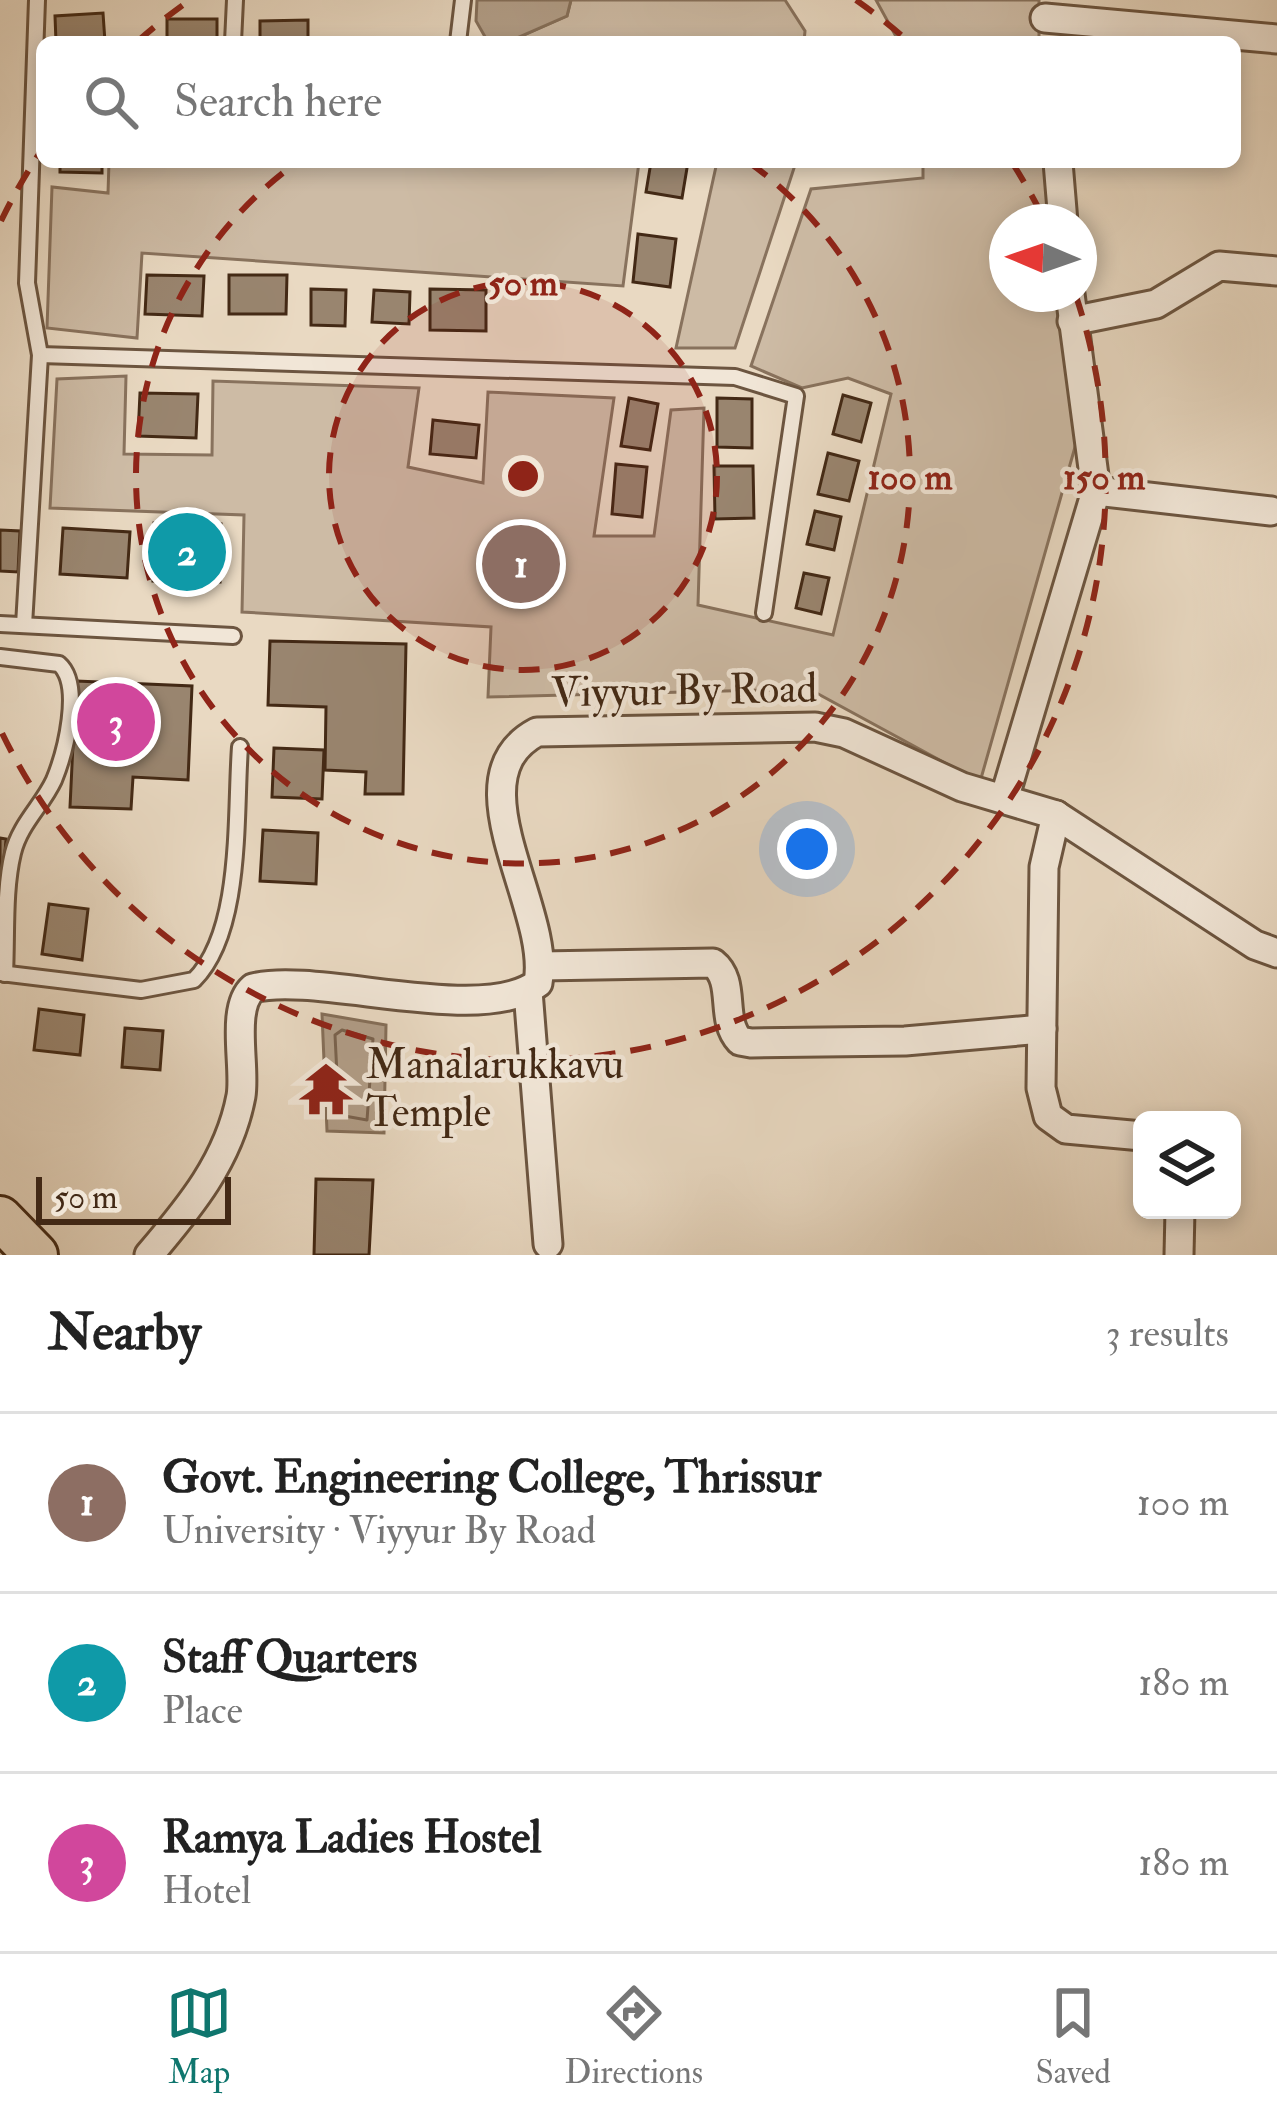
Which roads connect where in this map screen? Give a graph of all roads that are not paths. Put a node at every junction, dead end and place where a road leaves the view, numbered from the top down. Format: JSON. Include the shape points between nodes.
{"nodes":[{"id":1,"x":37,"y":0,"type":"edge"},
{"id":2,"x":235,"y":0,"type":"edge"},
{"id":3,"x":463,"y":0,"type":"edge"},
{"id":4,"x":1046,"y":20,"type":"edge"},
{"id":5,"x":37,"y":36,"type":"edge"},
{"id":6,"x":232,"y":36,"type":"edge"},
{"id":7,"x":459,"y":36,"type":"edge"},
{"id":8,"x":1241,"y":36,"type":"edge"},
{"id":9,"x":1241,"y":36,"type":"edge"},
{"id":10,"x":1277,"y":39,"type":"edge"},
{"id":11,"x":36,"y":124,"type":"edge"},
{"id":12,"x":1058,"y":168,"type":"edge"},
{"id":13,"x":1062,"y":204,"type":"edge"},
{"id":14,"x":1277,"y":271,"type":"edge"},
{"id":15,"x":1097,"y":307,"type":"edge"},
{"id":16,"x":1072,"y":312,"type":"edge"},
{"id":17,"x":40,"y":355,"type":"junction"},
{"id":18,"x":1096,"y":490,"type":"junction"},
{"id":19,"x":1271,"y":511,"type":"dead end"},
{"id":20,"x":764,"y":613,"type":"dead end"},
{"id":21,"x":0,"y":624,"type":"edge"},
{"id":22,"x":23,"y":625,"type":"junction"},
{"id":23,"x":232,"y":636,"type":"dead end"},
{"id":24,"x":0,"y":657,"type":"edge"},
{"id":25,"x":240,"y":747,"type":"dead end"},
{"id":26,"x":1005,"y":796,"type":"junction"},
{"id":27,"x":1056,"y":815,"type":"junction"},
{"id":28,"x":1277,"y":952,"type":"edge"},
{"id":29,"x":541,"y":966,"type":"junction"},
{"id":30,"x":2,"y":974,"type":"edge"},
{"id":31,"x":528,"y":991,"type":"junction"},
{"id":32,"x":1042,"y":1029,"type":"junction"},
{"id":33,"x":1133,"y":1135,"type":"edge"},
{"id":34,"x":0,"y":1218,"type":"edge"},
{"id":35,"x":1180,"y":1219,"type":"edge"},
{"id":36,"x":548,"y":1244,"type":"dead end"},
{"id":37,"x":36,"y":1255,"type":"edge"},
{"id":38,"x":148,"y":1255,"type":"edge"},
{"id":39,"x":1179,"y":1255,"type":"edge"}],
"edges":[{"from":1,"to":5,"type":"lane"},
{"from":2,"to":6,"type":"lane"},
{"from":3,"to":7,"type":"lane"},
{"from":4,"to":8,"type":"street"},
{"from":9,"to":10,"type":"street"},
{"from":11,"to":17,"type":"lane","via":[[27,283]]},
{"from":12,"to":13,"type":"street"},
{"from":14,"to":15,"type":"street","via":[[1219,266],[1156,304]]},
{"from":16,"to":18,"type":"street"},
{"from":17,"to":20,"type":"lane","via":[[735,377],[796,396]]},
{"from":17,"to":22,"type":"lane"},
{"from":18,"to":19,"type":"street"},
{"from":18,"to":26,"type":"street"},
{"from":21,"to":22,"type":"lane"},
{"from":22,"to":23,"type":"lane"},
{"from":24,"to":30,"type":"lane","via":[[58,664],[70,691],[52,783],[11,859]]},
{"from":25,"to":30,"type":"lane","via":[[228,903],[220,943],[194,980],[141,990]]},
{"from":26,"to":27,"type":"street","name":"Viyyur By Road"},
{"from":26,"to":29,"type":"street","name":"Viyyur By Road","via":[[962,787],[814,727],[537,732],[514,744],[500,797]]},
{"from":27,"to":28,"type":"street","name":"Viyyur By Road"},
{"from":27,"to":32,"type":"street","via":[[1044,867]]},
{"from":29,"to":31,"type":"street"},
{"from":29,"to":32,"type":"street","via":[[713,963],[725,975],[730,1028],[751,1043]]},
{"from":31,"to":36,"type":"street"},
{"from":31,"to":38,"type":"street","via":[[399,997],[253,988],[229,1141],[198,1197]]},
{"from":32,"to":33,"type":"street","via":[[1048,1116],[1066,1129]]},
{"from":34,"to":37,"type":"main road"},
{"from":35,"to":39,"type":"street"}]}
